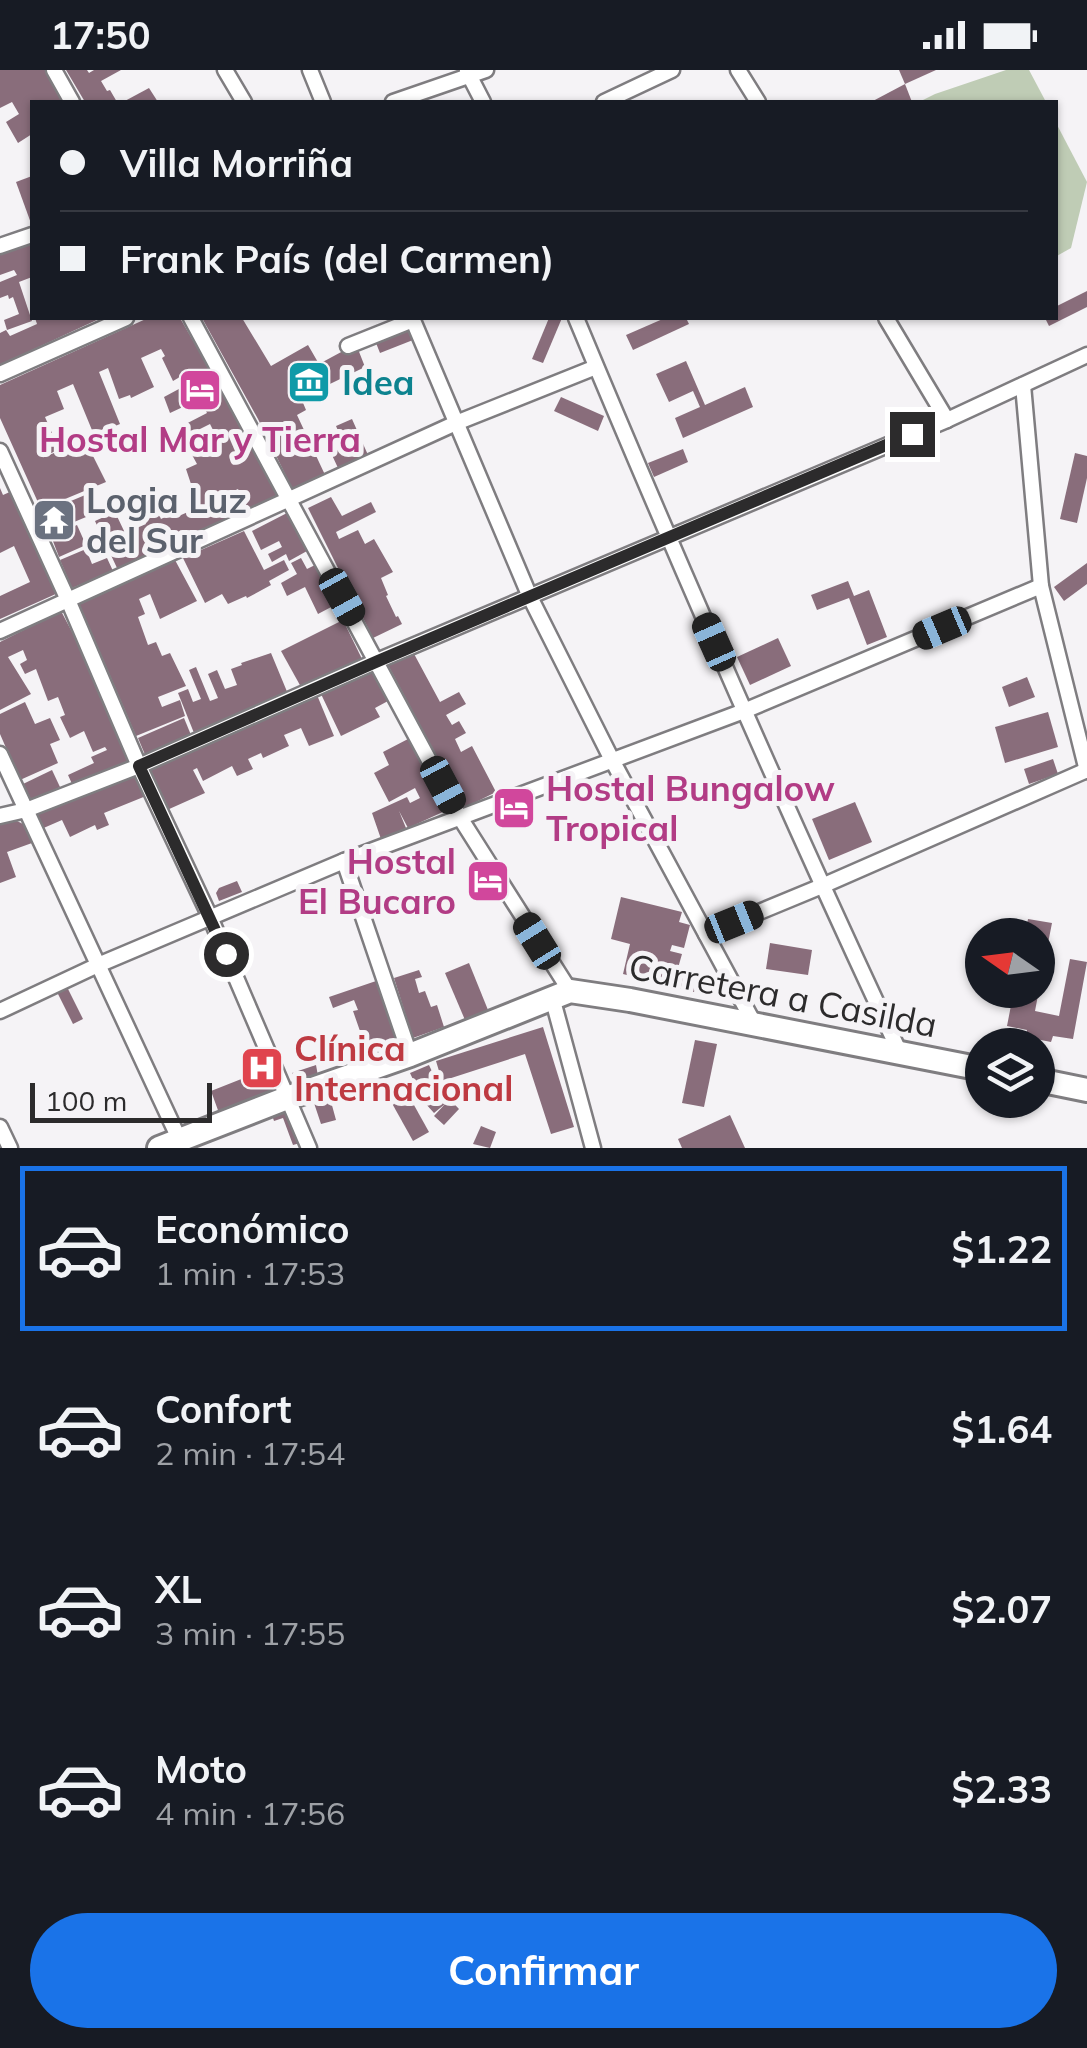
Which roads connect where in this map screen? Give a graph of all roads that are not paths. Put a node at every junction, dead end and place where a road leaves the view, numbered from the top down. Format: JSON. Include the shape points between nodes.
{"nodes":[{"id":1,"x":54,"y":70,"type":"edge"},
{"id":2,"x":224,"y":70,"type":"edge"},
{"id":3,"x":310,"y":70,"type":"edge"},
{"id":4,"x":486,"y":70,"type":"edge"},
{"id":5,"x":672,"y":70,"type":"edge"},
{"id":6,"x":738,"y":70,"type":"edge"},
{"id":7,"x":468,"y":73,"type":"edge"},
{"id":8,"x":71,"y":100,"type":"edge"},
{"id":9,"x":243,"y":100,"type":"edge"},
{"id":10,"x":322,"y":100,"type":"edge"},
{"id":11,"x":398,"y":100,"type":"edge"},
{"id":12,"x":482,"y":100,"type":"edge"},
{"id":13,"x":608,"y":100,"type":"edge"},
{"id":14,"x":757,"y":100,"type":"edge"},
{"id":15,"x":30,"y":236,"type":"edge"},
{"id":16,"x":0,"y":246,"type":"edge"},
{"id":17,"x":122,"y":320,"type":"edge"},
{"id":18,"x":192,"y":320,"type":"edge"},
{"id":19,"x":410,"y":320,"type":"edge"},
{"id":20,"x":412,"y":320,"type":"edge"},
{"id":21,"x":577,"y":320,"type":"edge"},
{"id":22,"x":887,"y":320,"type":"edge"},
{"id":23,"x":348,"y":346,"type":"dead end"},
{"id":24,"x":1087,"y":355,"type":"edge"},
{"id":25,"x":596,"y":367,"type":"junction"},
{"id":26,"x":0,"y":374,"type":"edge"},
{"id":27,"x":1023,"y":385,"type":"junction"},
{"id":28,"x":947,"y":420,"type":"junction"},
{"id":29,"x":456,"y":423,"type":"junction"},
{"id":30,"x":0,"y":451,"type":"edge"},
{"id":31,"x":3,"y":468,"type":"edge"},
{"id":32,"x":288,"y":501,"type":"junction"},
{"id":33,"x":669,"y":538,"type":"junction"},
{"id":34,"x":1041,"y":586,"type":"junction"},
{"id":35,"x":530,"y":597,"type":"junction"},
{"id":36,"x":68,"y":600,"type":"junction"},
{"id":37,"x":0,"y":631,"type":"edge"},
{"id":38,"x":378,"y":661,"type":"junction"},
{"id":39,"x":744,"y":711,"type":"junction"},
{"id":40,"x":0,"y":754,"type":"edge"},
{"id":41,"x":612,"y":760,"type":"junction"},
{"id":42,"x":139,"y":766,"type":"junction"},
{"id":43,"x":1087,"y":771,"type":"edge"},
{"id":44,"x":26,"y":810,"type":"junction"},
{"id":45,"x":0,"y":816,"type":"edge"},
{"id":46,"x":459,"y":816,"type":"junction"},
{"id":47,"x":344,"y":861,"type":"junction"},
{"id":48,"x":822,"y":886,"type":"junction"},
{"id":49,"x":210,"y":918,"type":"junction"},
{"id":50,"x":706,"y":934,"type":"junction"},
{"id":51,"x":98,"y":965,"type":"junction"},
{"id":52,"x":561,"y":994,"type":"junction"},
{"id":53,"x":0,"y":1011,"type":"edge"},
{"id":54,"x":755,"y":1025,"type":"junction"},
{"id":55,"x":901,"y":1054,"type":"junction"},
{"id":56,"x":410,"y":1055,"type":"junction"},
{"id":57,"x":965,"y":1067,"type":"edge"},
{"id":58,"x":1055,"y":1083,"type":"edge"},
{"id":59,"x":1087,"y":1090,"type":"edge"},
{"id":60,"x":287,"y":1098,"type":"junction"},
{"id":61,"x":0,"y":1127,"type":"edge"},
{"id":62,"x":174,"y":1145,"type":"edge"},
{"id":63,"x":10,"y":1148,"type":"edge"},
{"id":64,"x":309,"y":1148,"type":"edge"},
{"id":65,"x":593,"y":1148,"type":"edge"}],
"edges":[{"from":1,"to":8,"type":"street"},
{"from":2,"to":9,"type":"street"},
{"from":3,"to":10,"type":"street"},
{"from":4,"to":7,"type":"street"},
{"from":5,"to":13,"type":"street"},
{"from":6,"to":14,"type":"street"},
{"from":7,"to":11,"type":"street"},
{"from":7,"to":12,"type":"street"},
{"from":15,"to":16,"type":"street"},
{"from":17,"to":26,"type":"street"},
{"from":18,"to":32,"type":"street"},
{"from":19,"to":23,"type":"street"},
{"from":20,"to":29,"type":"street"},
{"from":21,"to":25,"type":"street"},
{"from":22,"to":28,"type":"street"},
{"from":24,"to":27,"type":"street"},
{"from":25,"to":29,"type":"street"},
{"from":25,"to":33,"type":"street"},
{"from":27,"to":28,"type":"street"},
{"from":27,"to":34,"type":"street"},
{"from":28,"to":33,"type":"street"},
{"from":29,"to":32,"type":"street"},
{"from":29,"to":35,"type":"street"},
{"from":30,"to":31,"type":"street"},
{"from":31,"to":36,"type":"street"},
{"from":32,"to":36,"type":"street"},
{"from":32,"to":38,"type":"street"},
{"from":33,"to":35,"type":"street"},
{"from":33,"to":39,"type":"street"},
{"from":34,"to":39,"type":"street"},
{"from":34,"to":43,"type":"street"},
{"from":35,"to":38,"type":"street"},
{"from":35,"to":41,"type":"street"},
{"from":36,"to":37,"type":"street"},
{"from":36,"to":42,"type":"street"},
{"from":38,"to":42,"type":"street"},
{"from":38,"to":46,"type":"street"},
{"from":39,"to":41,"type":"street"},
{"from":39,"to":48,"type":"street"},
{"from":40,"to":44,"type":"street"},
{"from":41,"to":46,"type":"street"},
{"from":41,"to":50,"type":"street"},
{"from":42,"to":44,"type":"street"},
{"from":42,"to":49,"type":"street"},
{"from":43,"to":48,"type":"street"},
{"from":44,"to":45,"type":"street"},
{"from":44,"to":51,"type":"street"},
{"from":46,"to":47,"type":"street"},
{"from":46,"to":52,"type":"street"},
{"from":47,"to":49,"type":"street"},
{"from":47,"to":56,"type":"street"},
{"from":48,"to":50,"type":"street"},
{"from":48,"to":55,"type":"street"},
{"from":49,"to":51,"type":"street"},
{"from":49,"to":60,"type":"street"},
{"from":50,"to":54,"type":"street"},
{"from":51,"to":53,"type":"street"},
{"from":51,"to":62,"type":"street"},
{"from":52,"to":54,"type":"main road","name":"Carretera a Casilda"},
{"from":52,"to":56,"type":"main road"},
{"from":52,"to":65,"type":"street"},
{"from":54,"to":55,"type":"main road","name":"Carretera a Casilda"},
{"from":55,"to":57,"type":"main road","name":"Carretera a Casilda"},
{"from":56,"to":60,"type":"main road"},
{"from":58,"to":59,"type":"main road"},
{"from":60,"to":62,"type":"main road"},
{"from":60,"to":64,"type":"street"},
{"from":61,"to":63,"type":"street"}]}
